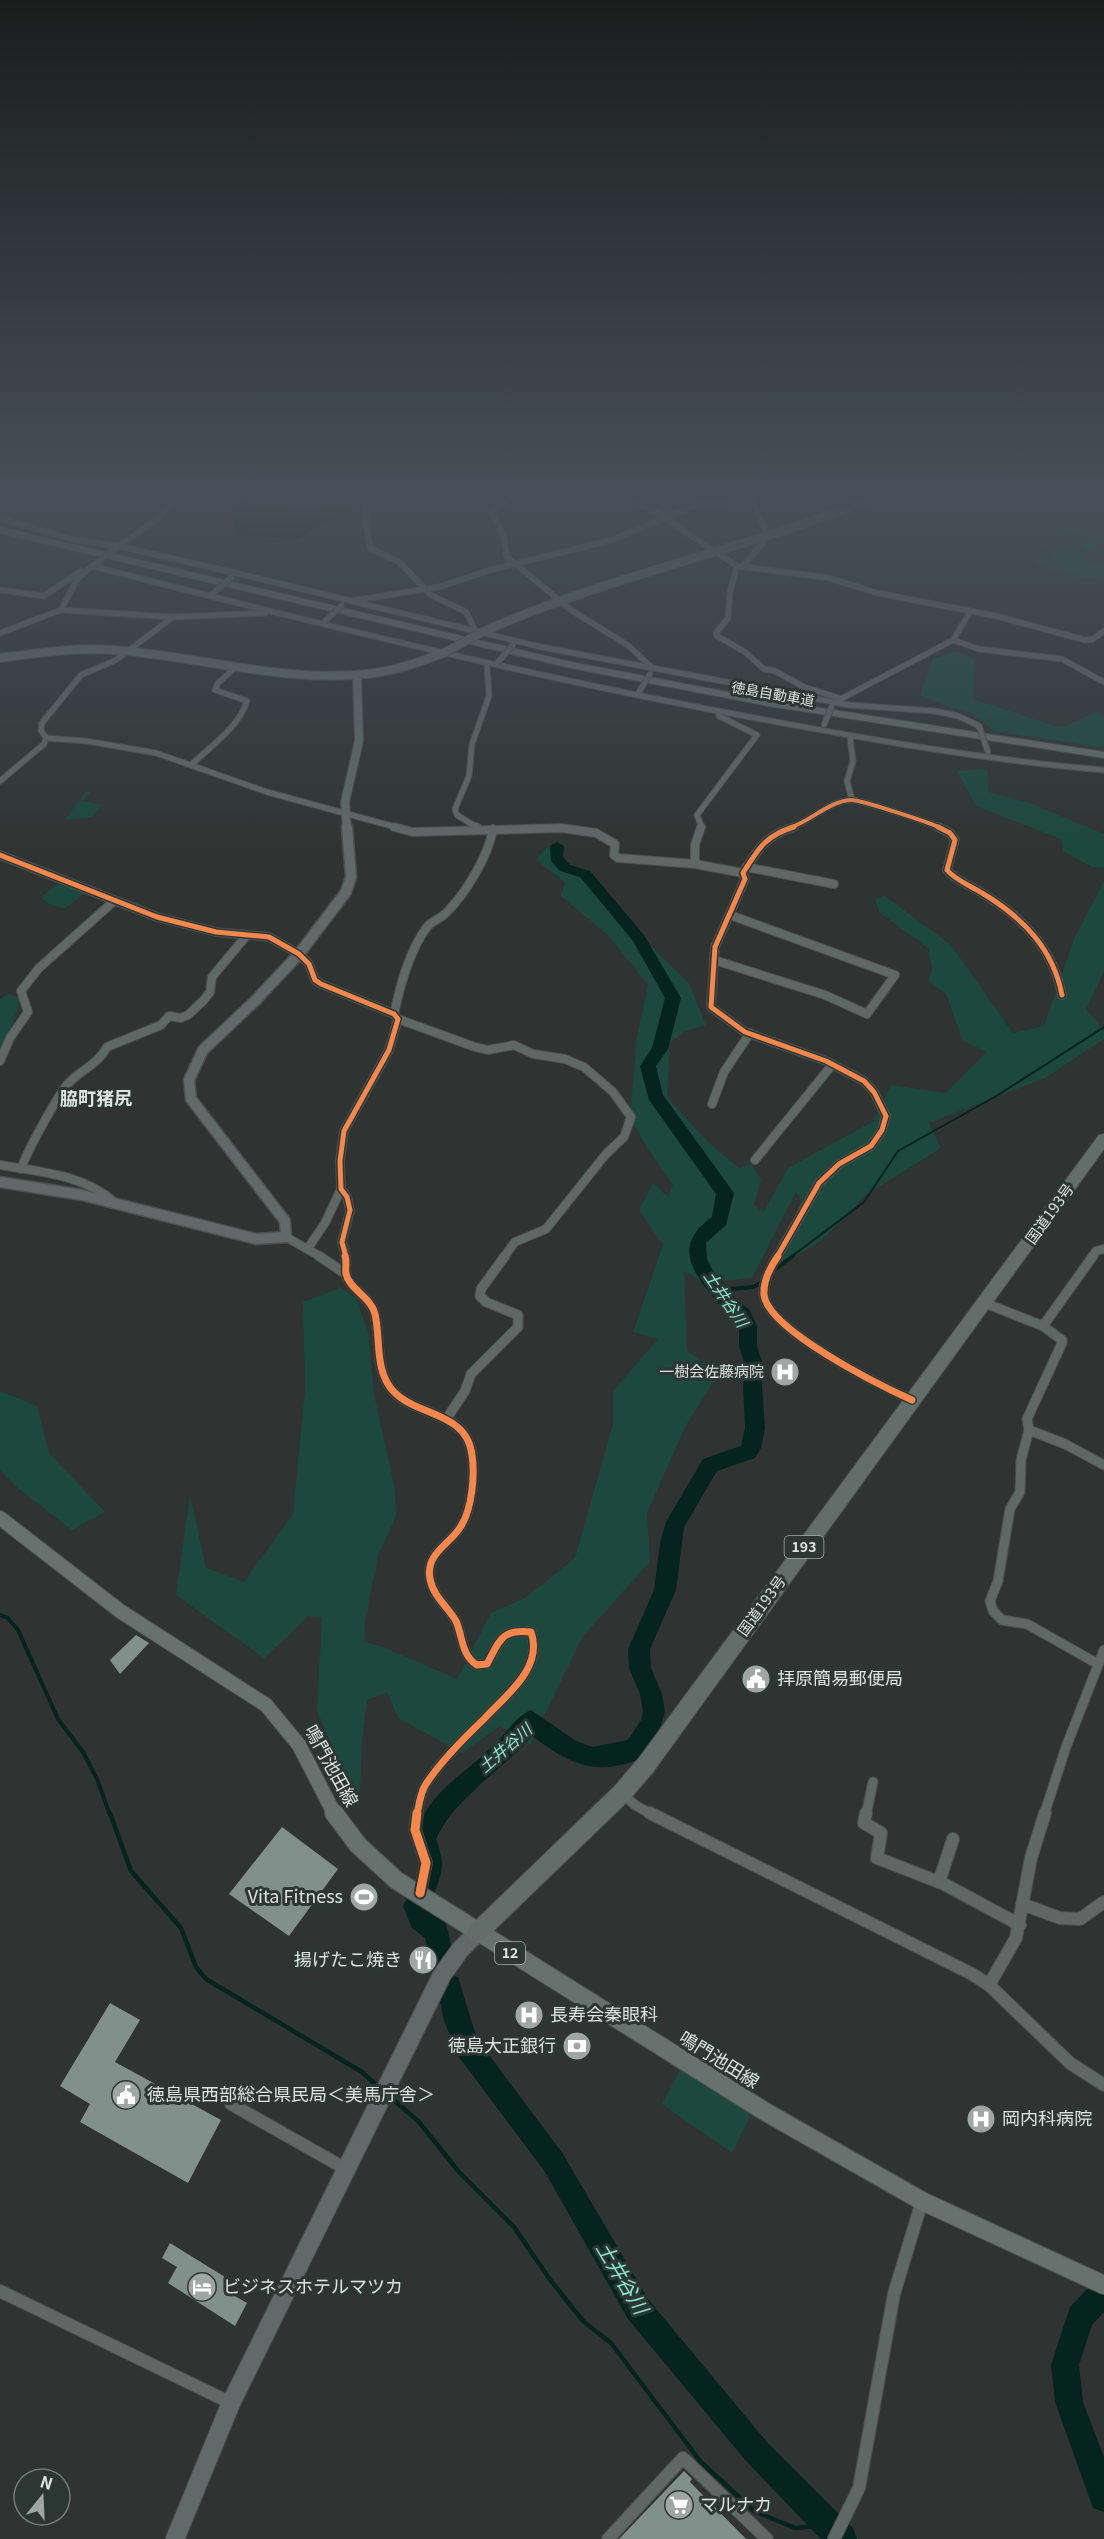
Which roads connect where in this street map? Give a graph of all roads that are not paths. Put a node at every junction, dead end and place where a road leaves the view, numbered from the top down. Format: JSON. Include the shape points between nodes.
{"nodes":[{"id":1,"x":44,"y":616,"type":"edge"},
{"id":2,"x":152,"y":616,"type":"edge"},
{"id":3,"x":198,"y":616,"type":"edge"},
{"id":4,"x":292,"y":616,"type":"edge"},
{"id":5,"x":330,"y":616,"type":"edge"},
{"id":6,"x":363,"y":616,"type":"edge"},
{"id":7,"x":405,"y":616,"type":"edge"},
{"id":8,"x":469,"y":616,"type":"edge"},
{"id":9,"x":519,"y":616,"type":"edge"},
{"id":10,"x":585,"y":616,"type":"edge"},
{"id":11,"x":728,"y":616,"type":"edge"},
{"id":12,"x":967,"y":616,"type":"edge"},
{"id":13,"x":993,"y":616,"type":"edge"},
{"id":14,"x":173,"y":618,"type":"junction"},
{"id":15,"x":323,"y":623,"type":"junction"},
{"id":16,"x":1104,"y":631,"type":"edge"},
{"id":17,"x":0,"y":633,"type":"edge"},
{"id":18,"x":478,"y":633,"type":"junction"},
{"id":19,"x":953,"y":640,"type":"junction"},
{"id":20,"x":514,"y":643,"type":"junction"},
{"id":21,"x":128,"y":651,"type":"junction"},
{"id":22,"x":444,"y":653,"type":"junction"},
{"id":23,"x":0,"y":658,"type":"edge"},
{"id":24,"x":493,"y":664,"type":"junction"},
{"id":25,"x":236,"y":667,"type":"junction"},
{"id":26,"x":651,"y":672,"type":"junction"},
{"id":27,"x":357,"y":675,"type":"junction"},
{"id":28,"x":1104,"y":682,"type":"edge"},
{"id":29,"x":637,"y":694,"type":"junction"},
{"id":30,"x":835,"y":702,"type":"junction"},
{"id":31,"x":718,"y":711,"type":"junction"},
{"id":32,"x":823,"y":728,"type":"junction"},
{"id":33,"x":850,"y":736,"type":"junction"},
{"id":34,"x":46,"y":738,"type":"junction"},
{"id":35,"x":988,"y":755,"type":"junction"},
{"id":36,"x":1102,"y":756,"type":"edge"},
{"id":37,"x":192,"y":764,"type":"junction"},
{"id":38,"x":1104,"y":770,"type":"edge"},
{"id":39,"x":0,"y":781,"type":"edge"},
{"id":40,"x":852,"y":800,"type":"junction"},
{"id":41,"x":345,"y":814,"type":"junction"},
{"id":42,"x":480,"y":829,"type":"junction"},
{"id":43,"x":493,"y":829,"type":"junction"},
{"id":44,"x":0,"y":855,"type":"edge"},
{"id":45,"x":695,"y":864,"type":"junction"},
{"id":46,"x":745,"y":870,"type":"junction"},
{"id":47,"x":834,"y":884,"type":"dead end"},
{"id":48,"x":113,"y":902,"type":"junction"},
{"id":49,"x":730,"y":915,"type":"junction"},
{"id":50,"x":247,"y":935,"type":"junction"},
{"id":51,"x":299,"y":954,"type":"junction"},
{"id":52,"x":714,"y":960,"type":"junction"},
{"id":53,"x":1062,"y":995,"type":"dead end"},
{"id":54,"x":396,"y":1016,"type":"junction"},
{"id":55,"x":750,"y":1033,"type":"junction"},
{"id":56,"x":0,"y":1061,"type":"edge"},
{"id":57,"x":832,"y":1065,"type":"junction"},
{"id":58,"x":712,"y":1104,"type":"dead end"},
{"id":59,"x":1104,"y":1139,"type":"edge"},
{"id":60,"x":754,"y":1160,"type":"dead end"},
{"id":61,"x":0,"y":1165,"type":"edge"},
{"id":62,"x":21,"y":1169,"type":"junction"},
{"id":63,"x":0,"y":1182,"type":"edge"},
{"id":64,"x":341,"y":1189,"type":"junction"},
{"id":65,"x":114,"y":1202,"type":"junction"},
{"id":66,"x":286,"y":1237,"type":"junction"},
{"id":67,"x":308,"y":1248,"type":"junction"},
{"id":68,"x":1104,"y":1249,"type":"edge"},
{"id":69,"x":346,"y":1274,"type":"junction"},
{"id":70,"x":985,"y":1303,"type":"junction"},
{"id":71,"x":1043,"y":1326,"type":"junction"},
{"id":72,"x":912,"y":1400,"type":"junction"},
{"id":73,"x":447,"y":1418,"type":"junction"},
{"id":74,"x":1029,"y":1430,"type":"junction"},
{"id":75,"x":1104,"y":1465,"type":"edge"},
{"id":76,"x":0,"y":1518,"type":"edge"},
{"id":77,"x":1104,"y":1650,"type":"edge"},
{"id":78,"x":1098,"y":1664,"type":"junction"},
{"id":79,"x":873,"y":1782,"type":"dead end"},
{"id":80,"x":622,"y":1793,"type":"junction"},
{"id":81,"x":953,"y":1839,"type":"dead end"},
{"id":82,"x":939,"y":1882,"type":"junction"},
{"id":83,"x":420,"y":1893,"type":"junction"},
{"id":84,"x":1104,"y":1902,"type":"edge"},
{"id":85,"x":1022,"y":1904,"type":"junction"},
{"id":86,"x":1020,"y":1925,"type":"junction"},
{"id":87,"x":477,"y":1933,"type":"junction"},
{"id":88,"x":988,"y":1985,"type":"junction"},
{"id":89,"x":1104,"y":2085,"type":"edge"},
{"id":90,"x":231,"y":2104,"type":"dead end"},
{"id":91,"x":346,"y":2169,"type":"junction"},
{"id":92,"x":922,"y":2201,"type":"junction"},
{"id":93,"x":1104,"y":2285,"type":"edge"},
{"id":94,"x":0,"y":2291,"type":"edge"},
{"id":95,"x":231,"y":2403,"type":"junction"},
{"id":96,"x":175,"y":2539,"type":"edge"},
{"id":97,"x":608,"y":2539,"type":"edge"},
{"id":98,"x":767,"y":2539,"type":"edge"},
{"id":99,"x":834,"y":2539,"type":"edge"}],
"edges":[{"from":1,"to":17,"type":"street"},
{"from":2,"to":14,"type":"street"},
{"from":3,"to":14,"type":"street"},
{"from":4,"to":15,"type":"street"},
{"from":5,"to":15,"type":"street","bridge":true},
{"from":6,"to":36,"type":"highway","name":"徳島自動車道","via":[[470,648],[766,709]]},
{"from":7,"to":18,"type":"street"},
{"from":8,"to":18,"type":"street"},
{"from":9,"to":18,"type":"street"},
{"from":10,"to":26,"type":"street","via":[[629,646]]},
{"from":11,"to":30,"type":"street","via":[[718,628],[717,636],[764,669]]},
{"from":12,"to":19,"type":"street"},
{"from":13,"to":16,"type":"street","via":[[1085,640]]},
{"from":14,"to":21,"type":"street"},
{"from":15,"to":22,"type":"street"},
{"from":18,"to":20,"type":"street"},
{"from":18,"to":22,"type":"street","bridge":true},
{"from":19,"to":28,"type":"street","via":[[979,649],[1062,660]]},
{"from":19,"to":30,"type":"street"},
{"from":20,"to":24,"type":"street","bridge":true},
{"from":20,"to":26,"type":"street"},
{"from":21,"to":23,"type":"street","via":[[84,649]]},
{"from":21,"to":25,"type":"street"},
{"from":21,"to":34,"type":"street","via":[[81,675],[42,723],[40,730]]},
{"from":22,"to":24,"type":"street"},
{"from":22,"to":27,"type":"street","via":[[402,668]]},
{"from":24,"to":29,"type":"street"},
{"from":24,"to":42,"type":"street","via":[[485,713],[472,744],[468,776],[455,809],[457,815]]},
{"from":25,"to":27,"type":"street","via":[[307,677]]},
{"from":25,"to":37,"type":"street","via":[[214,690],[247,701],[247,706]]},
{"from":26,"to":29,"type":"street","bridge":true},
{"from":26,"to":30,"type":"street"},
{"from":27,"to":41,"type":"street","via":[[359,741]]},
{"from":29,"to":31,"type":"street"},
{"from":30,"to":32,"type":"street","bridge":true},
{"from":30,"to":35,"type":"street","bridge":true,"via":[[958,716],[979,726]]},
{"from":31,"to":32,"type":"street"},
{"from":31,"to":45,"type":"street","via":[[718,716],[757,735],[697,815],[702,830],[695,845]]},
{"from":32,"to":33,"type":"street"},
{"from":33,"to":35,"type":"street"},
{"from":33,"to":40,"type":"street","via":[[853,761],[848,781]]},
{"from":34,"to":37,"type":"street","via":[[156,753]]},
{"from":34,"to":39,"type":"street","via":[[44,744]]},
{"from":35,"to":38,"type":"street"},
{"from":37,"to":41,"type":"street","via":[[267,792]]},
{"from":40,"to":46,"type":"street","via":[[829,808],[804,824],[776,832],[759,848]]},
{"from":40,"to":53,"type":"street","via":[[950,833],[955,840],[947,870],[1001,905],[1035,935],[1059,971]]},
{"from":41,"to":42,"type":"street","via":[[413,832]]},
{"from":41,"to":51,"type":"street","via":[[351,877],[340,903]]},
{"from":42,"to":43,"type":"street"},
{"from":43,"to":45,"type":"street","via":[[561,828],[596,833],[615,844],[614,855],[618,858]]},
{"from":43,"to":54,"type":"street","via":[[488,850],[449,910],[425,930],[400,984]]},
{"from":44,"to":48,"type":"street"},
{"from":45,"to":46,"type":"street"},
{"from":46,"to":47,"type":"street"},
{"from":46,"to":49,"type":"street"},
{"from":48,"to":50,"type":"street","via":[[180,924]]},
{"from":48,"to":56,"type":"street","via":[[39,968],[21,991],[28,1012]]},
{"from":49,"to":52,"type":"street","via":[[715,947]]},
{"from":49,"to":52,"type":"street","via":[[895,975],[867,1014],[825,995]]},
{"from":50,"to":51,"type":"street","via":[[269,937]]},
{"from":50,"to":62,"type":"street","via":[[212,977],[210,992],[188,1015],[169,1016],[161,1025],[107,1047],[102,1057],[67,1085],[26,1153]]},
{"from":51,"to":54,"type":"street","via":[[309,964],[315,981]]},
{"from":51,"to":66,"type":"street","via":[[203,1050],[189,1080],[191,1099],[285,1221]]},
{"from":52,"to":55,"type":"street","via":[[711,1007],[723,1020]]},
{"from":54,"to":64,"type":"street","via":[[389,1050],[344,1131]]},
{"from":54,"to":73,"type":"street","via":[[476,1047],[488,1050],[514,1045],[584,1067],[613,1092],[632,1117],[624,1137],[546,1229],[515,1242],[481,1288],[480,1296],[486,1302],[518,1315],[520,1321],[471,1374]]},
{"from":55,"to":57,"type":"street"},
{"from":55,"to":58,"type":"street","via":[[719,1082]]},
{"from":57,"to":60,"type":"street"},
{"from":57,"to":72,"type":"street","via":[[865,1082],[873,1091],[886,1116],[882,1131],[866,1151],[832,1169],[821,1180],[768,1275],[764,1296],[772,1311],[796,1334],[869,1381]]},
{"from":59,"to":70,"type":"highway","name":"国道193号","number":"193"},
{"from":61,"to":62,"type":"street"},
{"from":62,"to":65,"type":"street","via":[[84,1183],[106,1192]]},
{"from":63,"to":65,"type":"street"},
{"from":64,"to":67,"type":"street"},
{"from":64,"to":69,"type":"street","via":[[350,1210],[342,1242],[348,1262]]},
{"from":65,"to":66,"type":"street","via":[[256,1239]]},
{"from":66,"to":67,"type":"street"},
{"from":67,"to":69,"type":"street"},
{"from":68,"to":71,"type":"street","via":[[1096,1251]]},
{"from":69,"to":73,"type":"street","via":[[375,1314],[382,1366],[391,1388]]},
{"from":70,"to":71,"type":"street"},
{"from":70,"to":72,"type":"highway","name":"国道193号","number":"193"},
{"from":71,"to":74,"type":"street","via":[[1062,1343],[1027,1419]]},
{"from":72,"to":80,"type":"highway","name":"国道193号","number":"193"},
{"from":73,"to":83,"type":"street","via":[[473,1453],[470,1502],[460,1528],[433,1556],[429,1577],[433,1589],[456,1622],[470,1662],[487,1664],[503,1636],[513,1630],[531,1632],[535,1643],[531,1662],[516,1689],[484,1718],[425,1785],[415,1830],[426,1863]]},
{"from":74,"to":75,"type":"street"},
{"from":74,"to":78,"type":"street","via":[[1021,1460],[1020,1492],[1010,1509],[998,1581],[990,1600],[993,1611],[1002,1620],[1027,1624]]},
{"from":76,"to":83,"type":"main road","name":"鳴門池田線","number":"12","via":[[120,1611],[284,1720],[338,1820],[361,1851],[396,1880]]},
{"from":77,"to":78,"type":"street"},
{"from":78,"to":85,"type":"street","via":[[1041,1825]]},
{"from":79,"to":82,"type":"street","via":[[864,1823],[881,1833],[877,1858]]},
{"from":80,"to":87,"type":"highway","name":"国道193号","number":"193"},
{"from":80,"to":88,"type":"street","via":[[635,1805],[693,1837],[929,1952]]},
{"from":81,"to":82,"type":"street"},
{"from":82,"to":86,"type":"street"},
{"from":83,"to":87,"type":"main road","name":"鳴門池田線","number":"12"},
{"from":84,"to":85,"type":"street","via":[[1080,1919],[1060,1918]]},
{"from":85,"to":86,"type":"street"},
{"from":86,"to":88,"type":"street"},
{"from":87,"to":91,"type":"street","via":[[442,1975]]},
{"from":87,"to":92,"type":"main road","name":"鳴門池田線","number":"12","via":[[764,2111]]},
{"from":88,"to":89,"type":"street","via":[[1070,2063]]},
{"from":90,"to":91,"type":"street"},
{"from":91,"to":95,"type":"street"},
{"from":92,"to":93,"type":"main road","name":"鳴門池田線","number":"12"},
{"from":92,"to":99,"type":"street","via":[[894,2294],[859,2488]]},
{"from":94,"to":95,"type":"street"},
{"from":95,"to":96,"type":"street"},
{"from":97,"to":98,"type":"street","via":[[682,2458]]}]}
